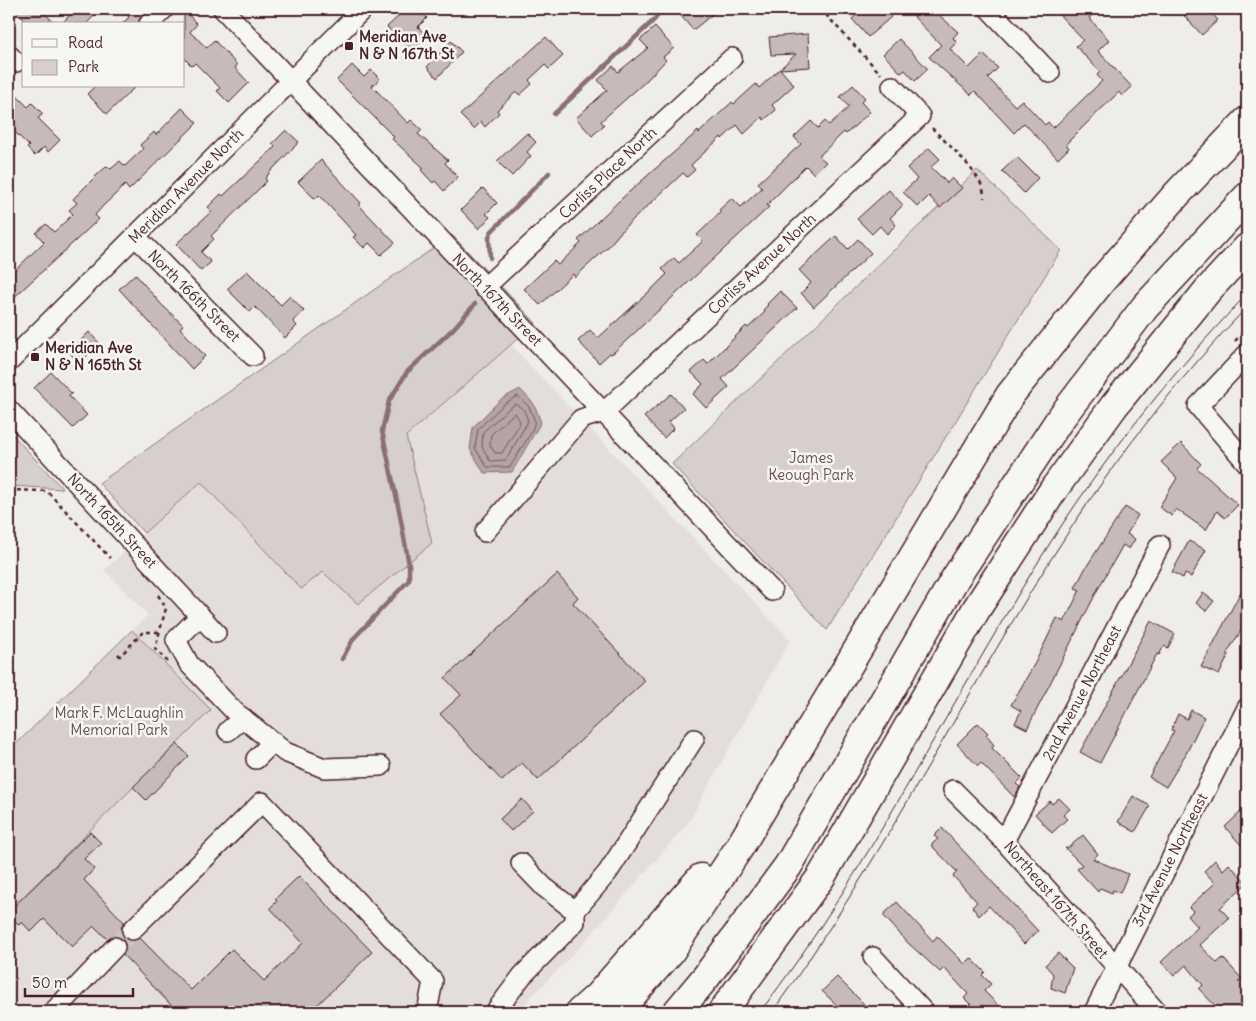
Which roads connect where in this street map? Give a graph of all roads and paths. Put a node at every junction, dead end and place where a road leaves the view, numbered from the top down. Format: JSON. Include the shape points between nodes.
{"nodes":[{"id":1,"x":164,"y":9,"type":"edge"},
{"id":2,"x":222,"y":9,"type":"edge"},
{"id":3,"x":363,"y":9,"type":"edge"},
{"id":4,"x":834,"y":9,"type":"edge"},
{"id":5,"x":988,"y":9,"type":"edge"},
{"id":6,"x":151,"y":22,"type":"edge"},
{"id":7,"x":732,"y":58,"type":"dead end"},
{"id":8,"x":1050,"y":73,"type":"dead end"},
{"id":9,"x":291,"y":80,"type":"junction"},
{"id":10,"x":892,"y":86,"type":"joint"},
{"id":11,"x":920,"y":116,"type":"junction"},
{"id":12,"x":1246,"y":122,"type":"edge"},
{"id":13,"x":1247,"y":197,"type":"edge"},
{"id":14,"x":984,"y":198,"type":"dead end"},
{"id":15,"x":136,"y":237,"type":"junction"},
{"id":16,"x":1247,"y":248,"type":"edge"},
{"id":17,"x":484,"y":288,"type":"junction"},
{"id":18,"x":1247,"y":354,"type":"edge"},
{"id":19,"x":252,"y":356,"type":"dead end"},
{"id":20,"x":9,"y":362,"type":"edge"},
{"id":21,"x":9,"y":410,"type":"edge"},
{"id":22,"x":610,"y":418,"type":"junction"},
{"id":23,"x":1247,"y":463,"type":"edge"},
{"id":24,"x":9,"y":490,"type":"edge"},
{"id":25,"x":485,"y":532,"type":"dead end"},
{"id":26,"x":1160,"y":545,"type":"dead end"},
{"id":27,"x":110,"y":558,"type":"dead end"},
{"id":28,"x":772,"y":591,"type":"dead end"},
{"id":29,"x":200,"y":616,"type":"junction"},
{"id":30,"x":159,"y":632,"type":"dead end"},
{"id":31,"x":216,"y":633,"type":"dead end"},
{"id":32,"x":118,"y":654,"type":"dead end"},
{"id":33,"x":1247,"y":708,"type":"edge"},
{"id":34,"x":242,"y":718,"type":"junction"},
{"id":35,"x":228,"y":731,"type":"dead end"},
{"id":36,"x":694,"y":738,"type":"dead end"},
{"id":37,"x":273,"y":742,"type":"junction"},
{"id":38,"x":256,"y":759,"type":"dead end"},
{"id":39,"x":381,"y":766,"type":"dead end"},
{"id":40,"x":953,"y":790,"type":"dead end"},
{"id":41,"x":1004,"y":841,"type":"junction"},
{"id":42,"x":739,"y":848,"type":"junction"},
{"id":43,"x":521,"y":863,"type":"dead end"},
{"id":44,"x":576,"y":911,"type":"junction"},
{"id":45,"x":132,"y":930,"type":"tunnel mouth"},
{"id":46,"x":115,"y":947,"type":"tunnel mouth"},
{"id":47,"x":873,"y":957,"type":"dead end"},
{"id":48,"x":1116,"y":968,"type":"junction"},
{"id":49,"x":53,"y":1012,"type":"edge"},
{"id":50,"x":427,"y":1012,"type":"edge"},
{"id":51,"x":495,"y":1012,"type":"edge"},
{"id":52,"x":580,"y":1012,"type":"edge"},
{"id":53,"x":617,"y":1012,"type":"edge"},
{"id":54,"x":677,"y":1012,"type":"edge"},
{"id":55,"x":722,"y":1012,"type":"edge"},
{"id":56,"x":924,"y":1012,"type":"edge"},
{"id":57,"x":1094,"y":1012,"type":"edge"},
{"id":58,"x":1157,"y":1012,"type":"edge"}],
"edges":[{"from":1,"to":6,"type":"street"},
{"from":2,"to":9,"type":"street","name":"North 167th Street"},
{"from":3,"to":9,"type":"street","name":"Meridian Avenue North"},
{"from":4,"to":10,"type":"path","via":[[827,16]]},
{"from":5,"to":8,"type":"street"},
{"from":7,"to":17,"type":"street","name":"Corliss Place North"},
{"from":9,"to":15,"type":"street","name":"Meridian Avenue North"},
{"from":9,"to":17,"type":"street","name":"North 167th Street"},
{"from":10,"to":11,"type":"street"},
{"from":11,"to":14,"type":"path","via":[[975,173]]},
{"from":11,"to":22,"type":"street","name":"Corliss Avenue North"},
{"from":12,"to":42,"type":"highway","via":[[1103,279],[1010,395]]},
{"from":13,"to":54,"type":"highway","via":[[1145,307],[1060,419],[956,577],[788,866]]},
{"from":15,"to":19,"type":"street","name":"North 166th Street"},
{"from":15,"to":20,"type":"street","name":"Meridian Avenue North"},
{"from":16,"to":55,"type":"highway","via":[[1208,290],[1120,399],[1054,489],[977,608],[821,877]]},
{"from":17,"to":22,"type":"street","name":"North 167th Street"},
{"from":18,"to":23,"type":"street","via":[[1198,406]]},
{"from":21,"to":29,"type":"street","name":"North 165th Street"},
{"from":22,"to":25,"type":"street","via":[[581,419]]},
{"from":22,"to":28,"type":"street","name":"North 167th Street"},
{"from":24,"to":27,"type":"path","via":[[48,491]]},
{"from":26,"to":41,"type":"street","name":"2nd Avenue Northeast"},
{"from":29,"to":31,"type":"street","name":"North 165th Street"},
{"from":29,"to":34,"type":"street","via":[[176,640],[189,664]]},
{"from":30,"to":32,"type":"path","via":[[143,632],[120,656]]},
{"from":33,"to":48,"type":"street","name":"3rd Avenue Northeast"},
{"from":34,"to":35,"type":"street"},
{"from":34,"to":37,"type":"street"},
{"from":36,"to":44,"type":"street","via":[[608,872]]},
{"from":37,"to":38,"type":"street"},
{"from":37,"to":39,"type":"street","via":[[285,752],[324,768]]},
{"from":40,"to":41,"type":"street","name":"Northeast 167th Street"},
{"from":41,"to":48,"type":"street","name":"Northeast 167th Street"},
{"from":42,"to":52,"type":"highway","via":[[703,876],[598,996]]},
{"from":42,"to":53,"type":"highway","via":[[670,952]]},
{"from":43,"to":44,"type":"street","via":[[544,888]]},
{"from":44,"to":51,"type":"street","via":[[575,922],[522,976]]},
{"from":45,"to":50,"type":"street","via":[[262,802],[433,981]]},
{"from":46,"to":49,"type":"street"},
{"from":47,"to":56,"type":"street"},
{"from":48,"to":57,"type":"street","name":"3rd Avenue Northeast"},
{"from":48,"to":58,"type":"street","name":"Northeast 167th Street"}]}
